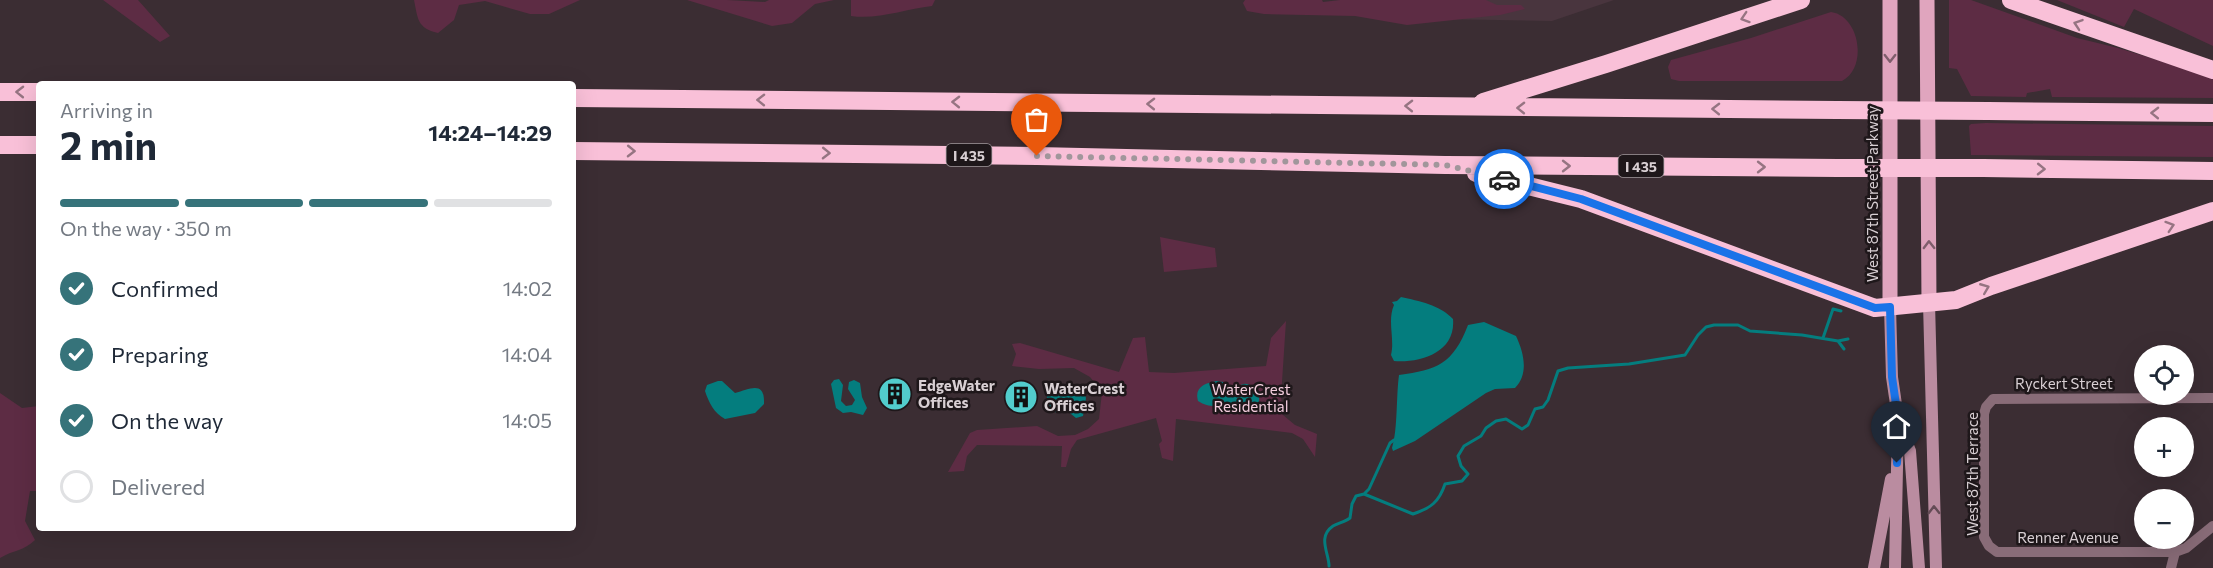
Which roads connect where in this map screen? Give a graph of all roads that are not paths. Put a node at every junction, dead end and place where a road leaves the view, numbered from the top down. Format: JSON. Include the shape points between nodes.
{"nodes":[{"id":1,"x":1801,"y":0,"type":"edge"},
{"id":2,"x":1890,"y":0,"type":"edge"},
{"id":3,"x":1927,"y":0,"type":"edge"},
{"id":4,"x":2011,"y":0,"type":"edge"},
{"id":5,"x":2213,"y":70,"type":"edge"},
{"id":6,"x":0,"y":92,"type":"edge"},
{"id":7,"x":36,"y":92,"type":"edge"},
{"id":8,"x":576,"y":98,"type":"edge"},
{"id":9,"x":1467,"y":107,"type":"junction"},
{"id":10,"x":2213,"y":113,"type":"edge"},
{"id":11,"x":0,"y":145,"type":"edge"},
{"id":12,"x":36,"y":145,"type":"edge"},
{"id":13,"x":576,"y":151,"type":"edge"},
{"id":14,"x":1445,"y":165,"type":"junction"},
{"id":15,"x":2213,"y":171,"type":"edge"},
{"id":16,"x":2213,"y":212,"type":"edge"},
{"id":17,"x":1929,"y":303,"type":"junction"},
{"id":18,"x":1890,"y":307,"type":"junction"},
{"id":19,"x":2213,"y":398,"type":"edge"},
{"id":20,"x":1989,"y":402,"type":"joint"},
{"id":21,"x":1898,"y":418,"type":"junction"},
{"id":22,"x":1897,"y":442,"type":"junction"},
{"id":23,"x":2213,"y":526,"type":"edge"},
{"id":24,"x":1989,"y":546,"type":"joint"},
{"id":25,"x":2175,"y":552,"type":"junction"},
{"id":26,"x":1874,"y":568,"type":"edge"},
{"id":27,"x":1895,"y":568,"type":"edge"},
{"id":28,"x":1919,"y":568,"type":"edge"},
{"id":29,"x":1936,"y":568,"type":"edge"},
{"id":30,"x":2171,"y":568,"type":"edge"}],
"edges":[{"from":1,"to":9,"type":"highway","one_way":true},
{"from":2,"to":18,"type":"main road","name":"West 87th Street Parkway","one_way":true},
{"from":17,"to":3,"type":"main road","one_way":true},
{"from":5,"to":4,"type":"highway","one_way":true},
{"from":7,"to":6,"type":"highway","one_way":true},
{"from":9,"to":8,"type":"highway","one_way":true},
{"from":10,"to":9,"type":"highway","one_way":true,"bridge":true},
{"from":11,"to":12,"type":"highway"},
{"from":13,"to":14,"type":"highway","number":"I 435","one_way":true},
{"from":14,"to":15,"type":"highway","number":"I 435","one_way":true,"bridge":true},
{"from":14,"to":18,"type":"highway","via":[[1581,199],[1875,308]]},
{"from":17,"to":16,"type":"highway","one_way":true,"via":[[1956,300]]},
{"from":17,"to":18,"type":"highway"},
{"from":29,"to":17,"type":"main road","one_way":true},
{"from":18,"to":21,"type":"main road","name":"West 87th Street Parkway","via":[[1892,377]]},
{"from":19,"to":20,"type":"street","name":"Ryckert Street","via":[[1998,398]]},
{"from":20,"to":24,"type":"street","name":"West 87th Terrace","via":[[1984,414],[1984,537]]},
{"from":21,"to":22,"type":"main road","name":"West 87th Street Parkway"},
{"from":21,"to":28,"type":"main road","via":[[1910,451]]},
{"from":22,"to":26,"type":"main road"},
{"from":22,"to":27,"type":"main road","name":"West 87th Street Parkway"},
{"from":23,"to":25,"type":"street"},
{"from":24,"to":25,"type":"street","name":"Renner Avenue","via":[[1997,552]]},
{"from":25,"to":30,"type":"street"}]}
